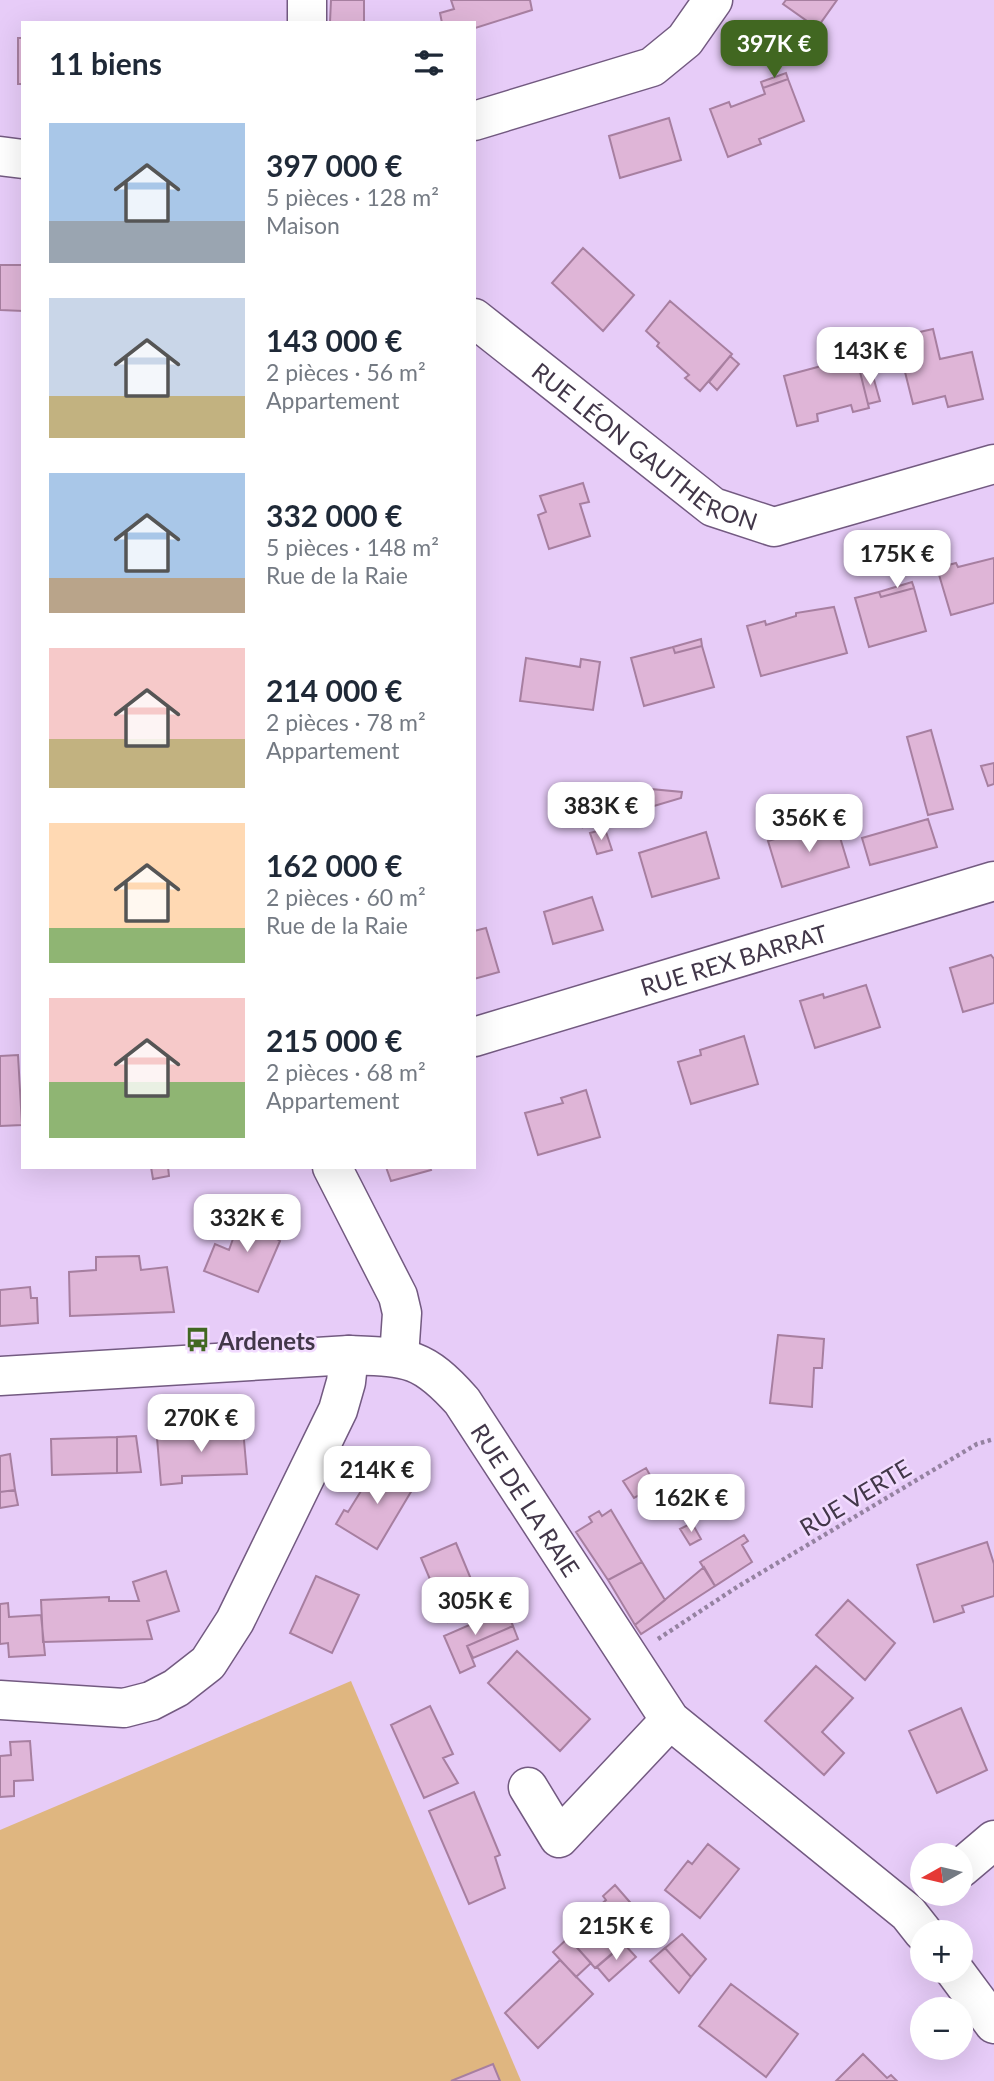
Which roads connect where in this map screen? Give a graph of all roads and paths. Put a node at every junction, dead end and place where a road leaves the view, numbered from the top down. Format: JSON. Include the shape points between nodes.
{"nodes":[{"id":1,"x":307,"y":0,"type":"edge"},
{"id":2,"x":713,"y":0,"type":"edge"},
{"id":3,"x":307,"y":21,"type":"edge"},
{"id":4,"x":476,"y":120,"type":"edge"},
{"id":5,"x":0,"y":156,"type":"edge"},
{"id":6,"x":21,"y":159,"type":"edge"},
{"id":7,"x":476,"y":320,"type":"edge"},
{"id":8,"x":994,"y":464,"type":"edge"},
{"id":9,"x":994,"y":881,"type":"edge"},
{"id":10,"x":476,"y":1036,"type":"edge"},
{"id":11,"x":333,"y":1169,"type":"edge"},
{"id":12,"x":349,"y":1355,"type":"junction"},
{"id":13,"x":399,"y":1357,"type":"junction"},
{"id":14,"x":0,"y":1376,"type":"edge"},
{"id":15,"x":994,"y":1439,"type":"edge"},
{"id":16,"x":630,"y":1657,"type":"junction"},
{"id":17,"x":0,"y":1700,"type":"edge"},
{"id":18,"x":670,"y":1720,"type":"junction"},
{"id":19,"x":528,"y":1787,"type":"dead end"},
{"id":20,"x":994,"y":1840,"type":"edge"},
{"id":21,"x":973,"y":1858,"type":"edge"},
{"id":22,"x":921,"y":1913,"type":"edge"},
{"id":23,"x":964,"y":1983,"type":"edge"},
{"id":24,"x":994,"y":2024,"type":"edge"}],
"edges":[{"from":1,"to":3,"type":"street"},
{"from":2,"to":4,"type":"street","via":[[685,40],[652,67]]},
{"from":5,"to":6,"type":"street"},
{"from":7,"to":8,"type":"street","name":"RUE LÉON GAUTHERON","via":[[713,507],[774,527]]},
{"from":9,"to":10,"type":"street","name":"RUE REX BARRAT"},
{"from":11,"to":13,"type":"street","via":[[398,1296],[402,1313]]},
{"from":12,"to":13,"type":"street","name":"RUE DE LA RAIE"},
{"from":12,"to":14,"type":"street","name":"RUE DE LA RAIE"},
{"from":12,"to":17,"type":"street","via":[[338,1410],[235,1621],[208,1663],[176,1688],[124,1708]]},
{"from":13,"to":16,"type":"street","name":"RUE DE LA RAIE","via":[[422,1364],[462,1401]]},
{"from":15,"to":16,"type":"path","name":"RUE VERTE","via":[[977,1444],[737,1587]]},
{"from":16,"to":18,"type":"street","name":"RUE DE LA RAIE"},
{"from":18,"to":19,"type":"street","via":[[559,1839]]},
{"from":18,"to":22,"type":"street","name":"RUE DE LA RAIE"},
{"from":20,"to":21,"type":"street"},
{"from":23,"to":24,"type":"street"}]}
